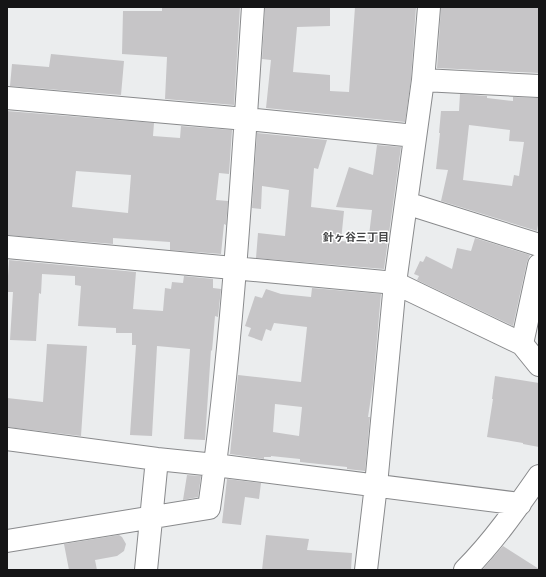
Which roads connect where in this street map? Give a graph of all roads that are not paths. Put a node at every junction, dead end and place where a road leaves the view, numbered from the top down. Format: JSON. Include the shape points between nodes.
{"nodes":[{"id":1,"x":253,"y":7,"type":"edge"},
{"id":2,"x":429,"y":7,"type":"edge"},
{"id":3,"x":423,"y":80,"type":"junction"},
{"id":4,"x":539,"y":86,"type":"edge"},
{"id":5,"x":7,"y":98,"type":"edge"},
{"id":6,"x":246,"y":119,"type":"junction"},
{"id":7,"x":415,"y":136,"type":"junction"},
{"id":8,"x":406,"y":203,"type":"junction"},
{"id":9,"x":539,"y":245,"type":"edge"},
{"id":10,"x":7,"y":247,"type":"edge"},
{"id":11,"x":539,"y":265,"type":"edge"},
{"id":12,"x":235,"y":268,"type":"junction"},
{"id":13,"x":395,"y":283,"type":"junction"},
{"id":14,"x":522,"y":344,"type":"junction"},
{"id":15,"x":539,"y":365,"type":"edge"},
{"id":16,"x":7,"y":440,"type":"edge"},
{"id":17,"x":157,"y":459,"type":"junction"},
{"id":18,"x":215,"y":465,"type":"junction"},
{"id":19,"x":539,"y":476,"type":"edge"},
{"id":20,"x":376,"y":485,"type":"junction"},
{"id":21,"x":520,"y":504,"type":"junction"},
{"id":22,"x":151,"y":518,"type":"junction"},
{"id":23,"x":11,"y":550,"type":"edge"},
{"id":24,"x":146,"y":570,"type":"edge"},
{"id":25,"x":366,"y":570,"type":"edge"},
{"id":26,"x":465,"y":570,"type":"edge"}],
"edges":[{"from":1,"to":6,"type":"street"},
{"from":2,"to":3,"type":"street"},
{"from":3,"to":4,"type":"street"},
{"from":3,"to":7,"type":"street"},
{"from":5,"to":6,"type":"street"},
{"from":6,"to":7,"type":"street"},
{"from":6,"to":12,"type":"street"},
{"from":7,"to":8,"type":"street"},
{"from":8,"to":9,"type":"street"},
{"from":8,"to":13,"type":"street"},
{"from":10,"to":12,"type":"street"},
{"from":11,"to":14,"type":"street"},
{"from":12,"to":13,"type":"street"},
{"from":12,"to":18,"type":"street"},
{"from":13,"to":14,"type":"street"},
{"from":13,"to":20,"type":"street"},
{"from":14,"to":15,"type":"street"},
{"from":16,"to":17,"type":"street"},
{"from":17,"to":18,"type":"street"},
{"from":17,"to":22,"type":"street"},
{"from":18,"to":20,"type":"street"},
{"from":18,"to":22,"type":"street","via":[[209,508]]},
{"from":19,"to":21,"type":"street"},
{"from":20,"to":21,"type":"street"},
{"from":20,"to":25,"type":"street"},
{"from":21,"to":26,"type":"street"},
{"from":22,"to":23,"type":"street"},
{"from":22,"to":24,"type":"street"}]}
